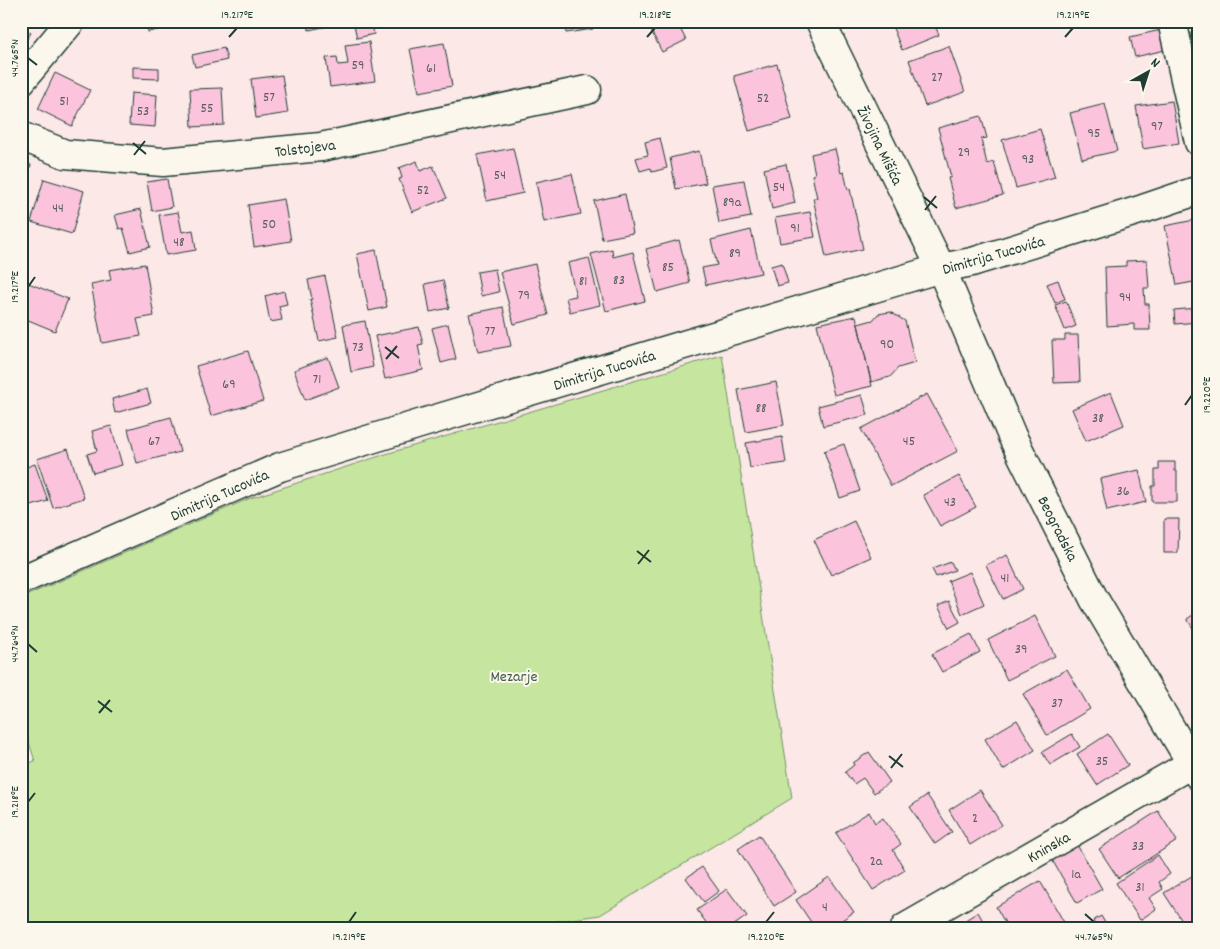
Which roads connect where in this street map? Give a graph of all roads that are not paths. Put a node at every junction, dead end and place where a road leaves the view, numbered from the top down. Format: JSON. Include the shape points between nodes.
{"nodes":[{"id":1,"x":72,"y":21,"type":"edge"},
{"id":2,"x":820,"y":21,"type":"edge"},
{"id":3,"x":1172,"y":21,"type":"edge"},
{"id":4,"x":21,"y":81,"type":"edge"},
{"id":5,"x":588,"y":90,"type":"dead end"},
{"id":6,"x":21,"y":136,"type":"edge"},
{"id":7,"x":1199,"y":142,"type":"edge"},
{"id":8,"x":1199,"y":190,"type":"edge"},
{"id":9,"x":942,"y":268,"type":"junction"},
{"id":10,"x":21,"y":580,"type":"edge"},
{"id":11,"x":1195,"y":770,"type":"edge"},
{"id":12,"x":905,"y":928,"type":"edge"}],
"edges":[{"from":1,"to":4,"type":"street"},
{"from":2,"to":9,"type":"street","name":"Živojina Mišića"},
{"from":3,"to":7,"type":"street"},
{"from":5,"to":6,"type":"street","name":"Tolstojeva","via":[[321,147],[163,162],[65,154]]},
{"from":8,"to":9,"type":"street","name":"Dimitrija Tucovića","via":[[981,259]]},
{"from":9,"to":10,"type":"street","name":"Dimitrija Tucovića","via":[[280,467]]},
{"from":9,"to":11,"type":"street","name":"Beogradska","via":[[1012,436],[1090,591]]},
{"from":11,"to":12,"type":"street","name":"Kninska"}]}
